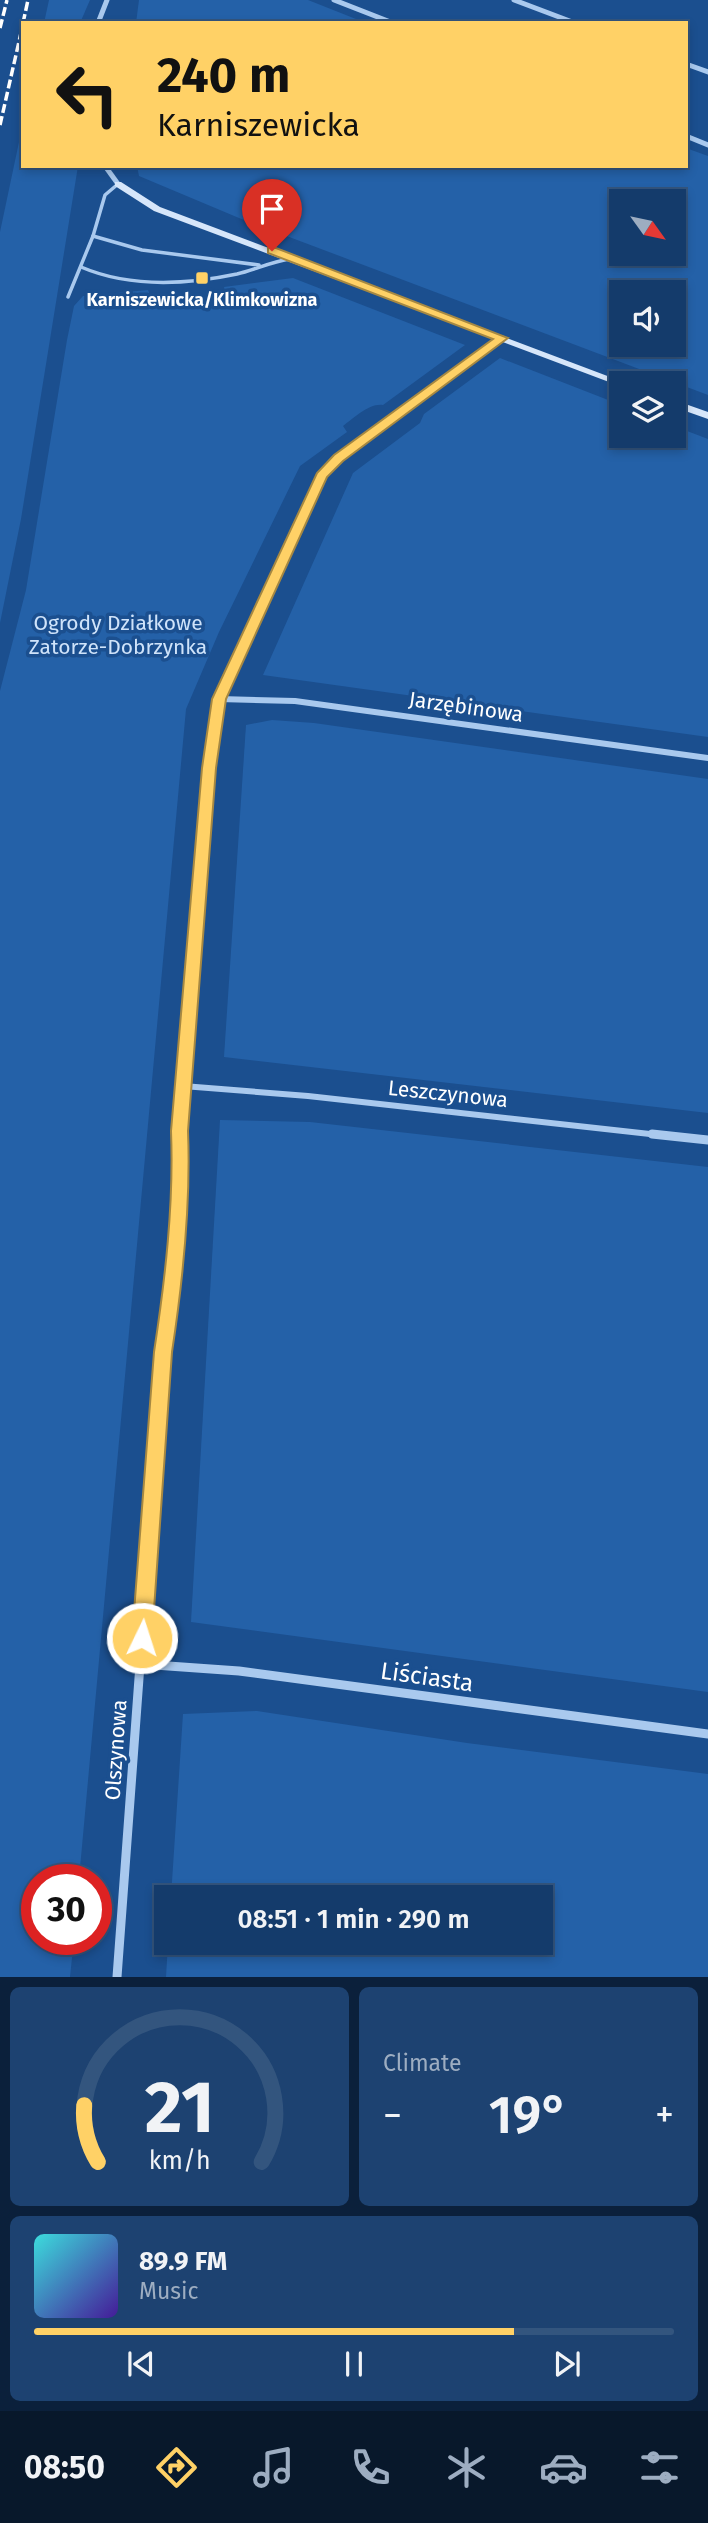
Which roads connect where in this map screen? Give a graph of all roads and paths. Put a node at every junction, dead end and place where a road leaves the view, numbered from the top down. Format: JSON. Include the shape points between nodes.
{"nodes":[{"id":1,"x":107,"y":0,"type":"edge"},
{"id":2,"x":334,"y":0,"type":"edge"},
{"id":3,"x":514,"y":0,"type":"edge"},
{"id":4,"x":99,"y":21,"type":"edge"},
{"id":5,"x":388,"y":21,"type":"edge"},
{"id":6,"x":570,"y":21,"type":"edge"},
{"id":7,"x":688,"y":65,"type":"edge"},
{"id":8,"x":708,"y":72,"type":"edge"},
{"id":9,"x":688,"y":137,"type":"edge"},
{"id":10,"x":708,"y":145,"type":"edge"},
{"id":11,"x":106,"y":168,"type":"edge"},
{"id":12,"x":118,"y":184,"type":"junction"},
{"id":13,"x":93,"y":236,"type":"junction"},
{"id":14,"x":295,"y":259,"type":"junction"},
{"id":15,"x":260,"y":265,"type":"junction"},
{"id":16,"x":81,"y":267,"type":"junction"},
{"id":17,"x":68,"y":297,"type":"dead end"},
{"id":18,"x":502,"y":338,"type":"junction"},
{"id":19,"x":609,"y":378,"type":"edge"},
{"id":20,"x":686,"y":408,"type":"edge"},
{"id":21,"x":708,"y":416,"type":"edge"},
{"id":22,"x":219,"y":699,"type":"junction"},
{"id":23,"x":708,"y":758,"type":"edge"},
{"id":24,"x":183,"y":1086,"type":"junction"},
{"id":25,"x":708,"y":1140,"type":"edge"},
{"id":26,"x":140,"y":1664,"type":"junction"},
{"id":27,"x":708,"y":1734,"type":"edge"},
{"id":28,"x":117,"y":1977,"type":"edge"}],
"edges":[{"from":1,"to":4,"type":"street"},
{"from":2,"to":5,"type":"street"},
{"from":3,"to":6,"type":"street"},
{"from":7,"to":8,"type":"street"},
{"from":9,"to":10,"type":"street"},
{"from":11,"to":12,"type":"street"},
{"from":12,"to":13,"type":"lane","via":[[105,195]]},
{"from":12,"to":14,"type":"street","via":[[157,209]]},
{"from":13,"to":15,"type":"lane","via":[[142,250]]},
{"from":13,"to":16,"type":"lane"},
{"from":14,"to":15,"type":"lane"},
{"from":14,"to":18,"type":"street"},
{"from":15,"to":16,"type":"lane","via":[[238,274],[150,283],[118,282]]},
{"from":16,"to":17,"type":"lane"},
{"from":18,"to":19,"type":"street"},
{"from":18,"to":22,"type":"street","name":"Olszynowa","via":[[321,476]]},
{"from":20,"to":21,"type":"street"},
{"from":22,"to":23,"type":"street","name":"Jarzębinowa","via":[[295,701]]},
{"from":22,"to":24,"type":"street","name":"Olszynowa","via":[[211,742]]},
{"from":24,"to":25,"type":"street","name":"Leszczynowa"},
{"from":24,"to":26,"type":"street","name":"Olszynowa","via":[[179,1192]]},
{"from":26,"to":27,"type":"street","name":"Liściasta","via":[[239,1671]]},
{"from":26,"to":28,"type":"street","name":"Olszynowa"}]}
